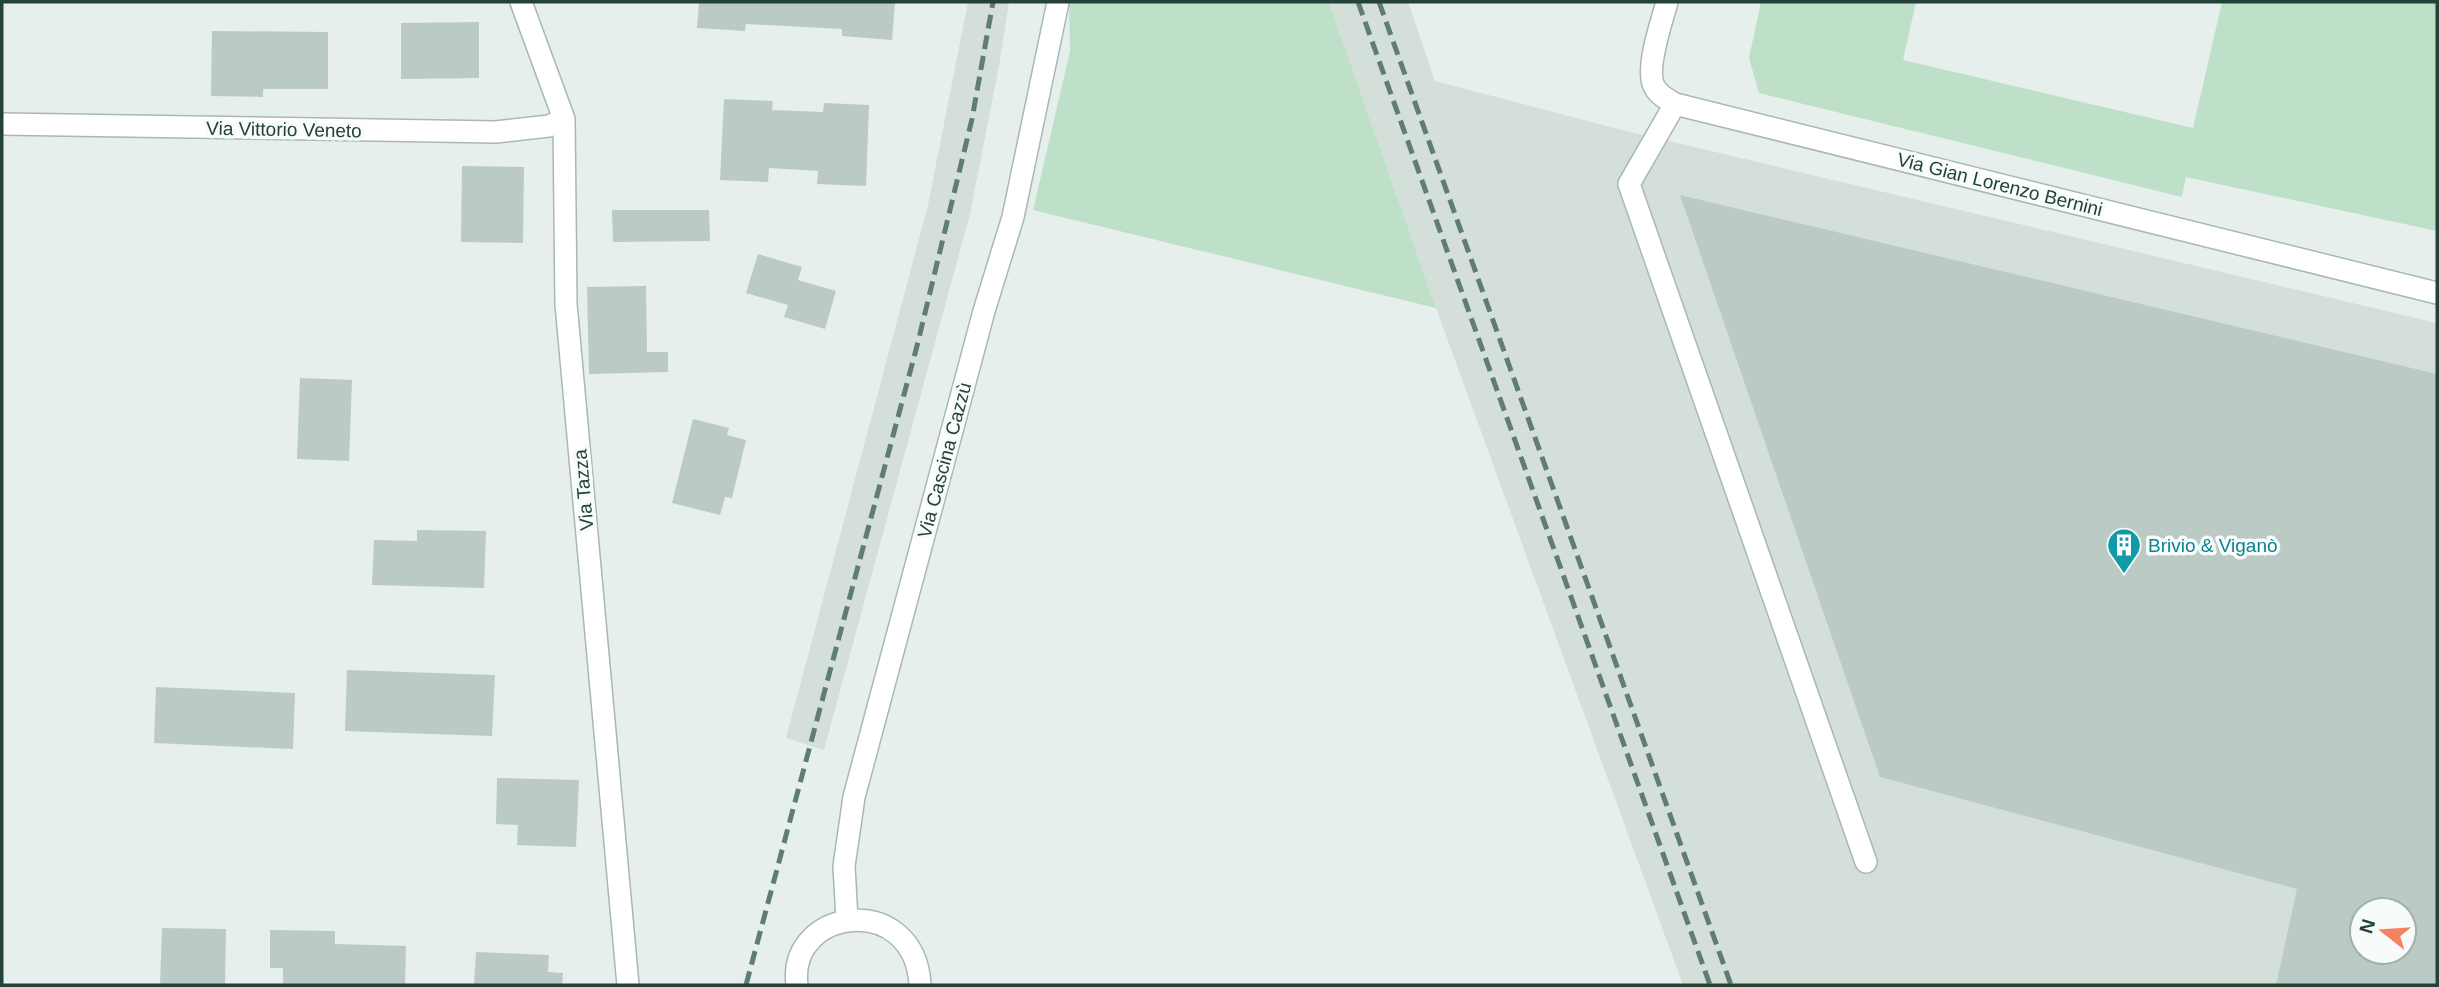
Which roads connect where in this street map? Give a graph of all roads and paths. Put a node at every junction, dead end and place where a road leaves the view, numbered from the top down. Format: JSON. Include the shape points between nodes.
{"nodes":[{"id":1,"x":521,"y":2,"type":"edge"},
{"id":2,"x":1058,"y":2,"type":"edge"},
{"id":3,"x":1667,"y":2,"type":"edge"},
{"id":4,"x":1675,"y":104,"type":"junction"},
{"id":5,"x":564,"y":119,"type":"junction"},
{"id":6,"x":2,"y":124,"type":"edge"},
{"id":7,"x":2437,"y":293,"type":"edge"},
{"id":8,"x":1866,"y":862,"type":"dead end"},
{"id":9,"x":847,"y":920,"type":"junction"},
{"id":10,"x":628,"y":985,"type":"edge"},
{"id":11,"x":797,"y":985,"type":"edge"},
{"id":12,"x":920,"y":985,"type":"edge"}],
"edges":[{"from":1,"to":5,"type":"street","name":"Via Tazza"},
{"from":2,"to":9,"type":"street","name":"Via Cascina Cazzù","via":[[1013,216],[854,797],[844,866]]},
{"from":3,"to":4,"type":"street","via":[[1651,73],[1661,96]]},
{"from":4,"to":7,"type":"street","name":"Via Gian Lorenzo Bernini"},
{"from":4,"to":8,"type":"street","via":[[1629,184]]},
{"from":5,"to":6,"type":"street","name":"Via Vittorio Veneto","via":[[549,126],[496,132]]},
{"from":5,"to":10,"type":"street","name":"Via Tazza","via":[[566,304]]},
{"from":9,"to":11,"type":"street","via":[[817,935],[806,948]]},
{"from":9,"to":12,"type":"street","via":[[866,919],[901,936],[912,950]]}]}
